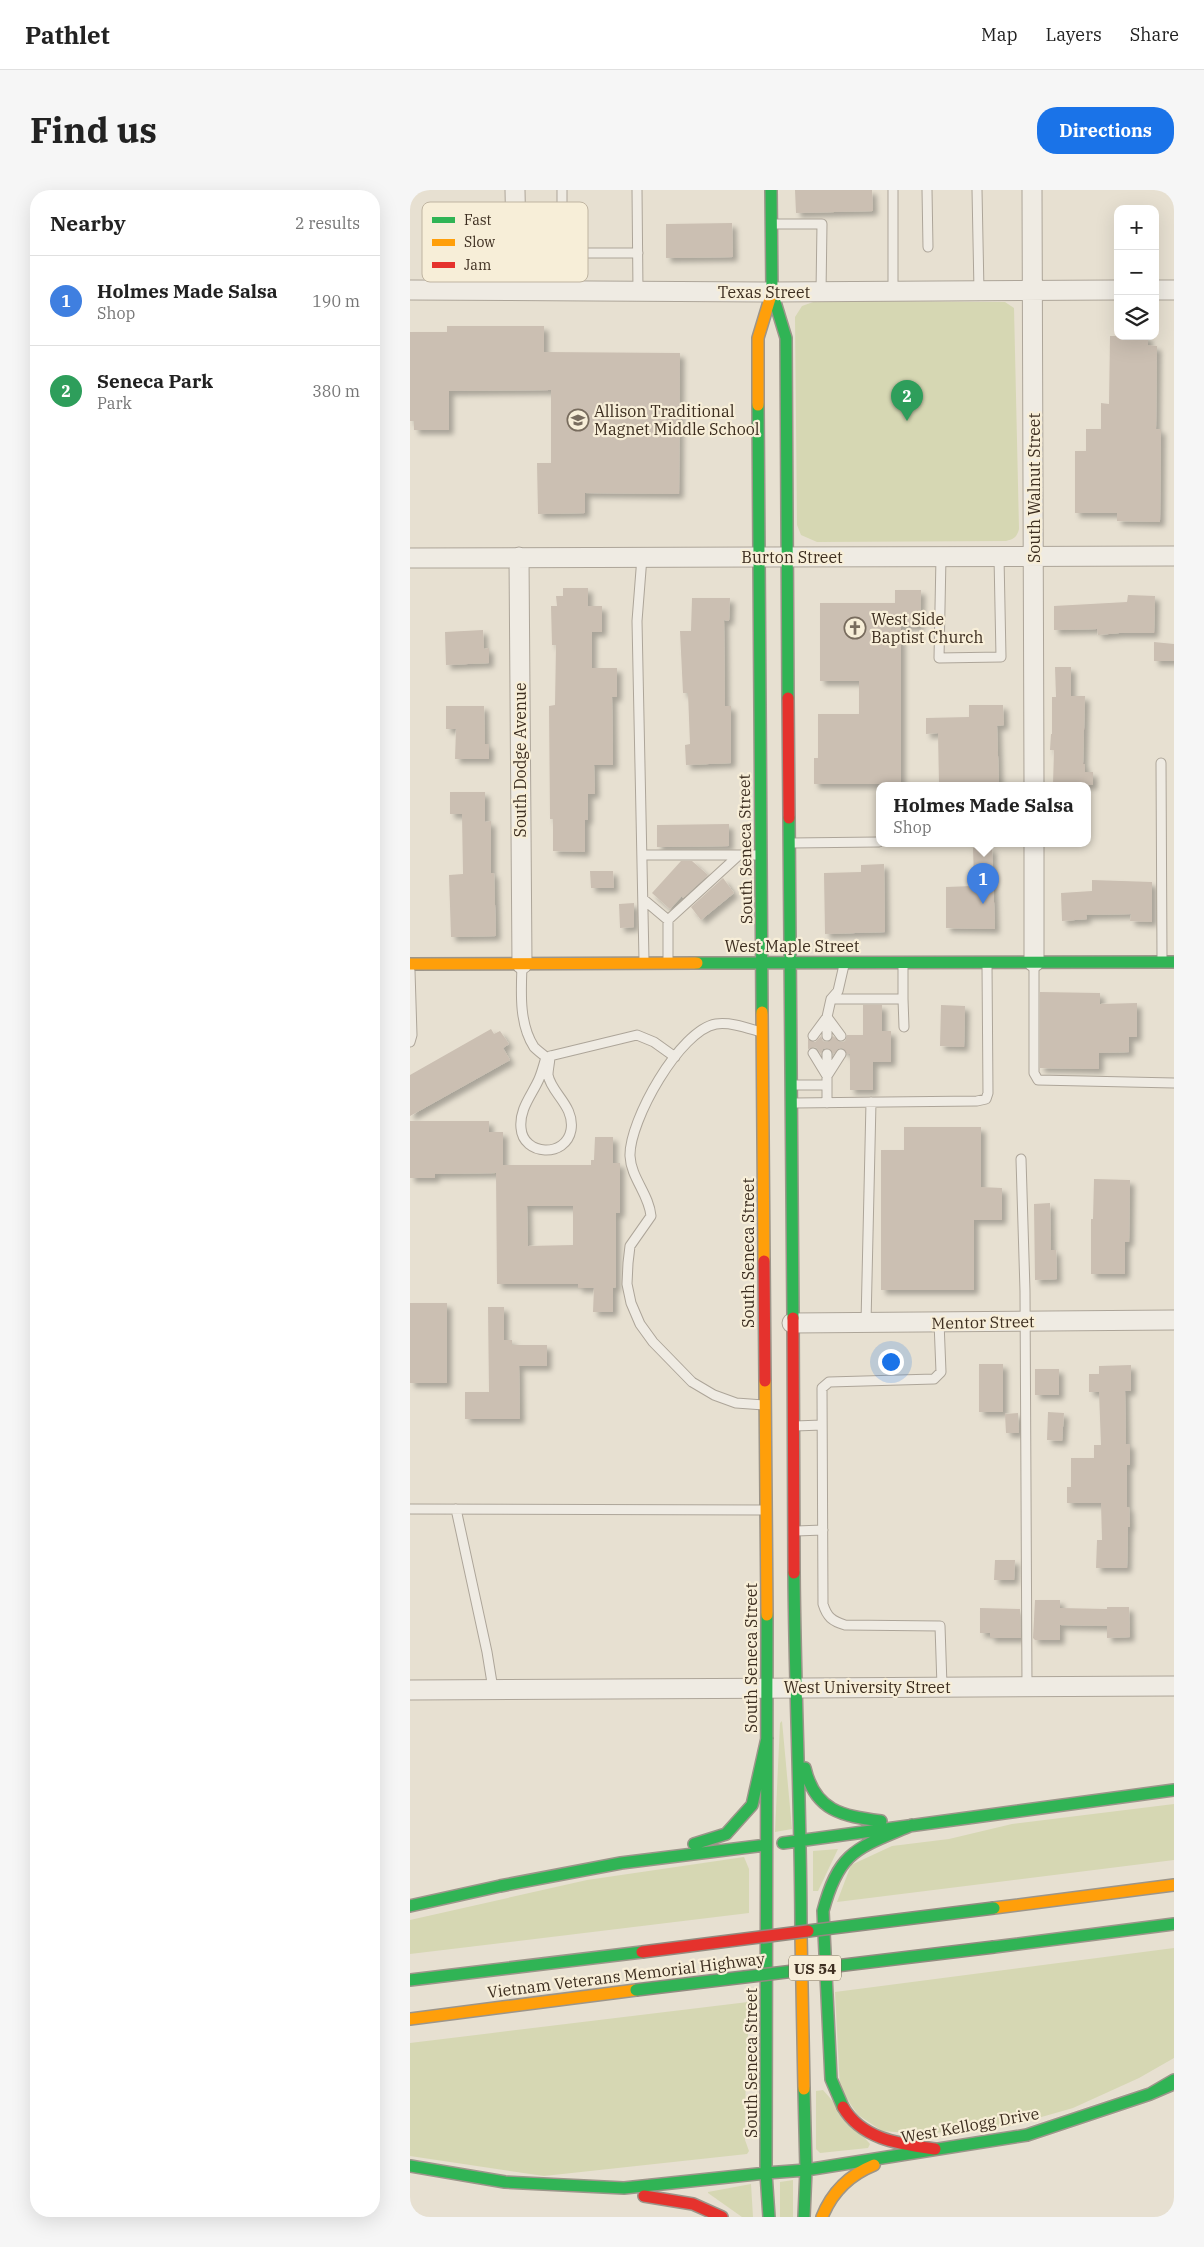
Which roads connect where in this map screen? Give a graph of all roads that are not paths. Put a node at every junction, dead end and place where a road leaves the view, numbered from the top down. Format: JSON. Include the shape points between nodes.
{"nodes":[{"id":1,"x":637,"y":190,"type":"edge"},
{"id":2,"x":771,"y":190,"type":"edge"},
{"id":3,"x":893,"y":190,"type":"edge"},
{"id":4,"x":927,"y":190,"type":"edge"},
{"id":5,"x":977,"y":190,"type":"edge"},
{"id":6,"x":1032,"y":190,"type":"edge"},
{"id":7,"x":771,"y":224,"type":"junction"},
{"id":8,"x":928,"y":248,"type":"dead end"},
{"id":9,"x":588,"y":253,"type":"edge"},
{"id":10,"x":638,"y":253,"type":"junction"},
{"id":11,"x":517,"y":282,"type":"edge"},
{"id":12,"x":410,"y":290,"type":"edge"},
{"id":13,"x":517,"y":290,"type":"junction"},
{"id":14,"x":1114,"y":290,"type":"edge"},
{"id":15,"x":1159,"y":290,"type":"edge"},
{"id":16,"x":1174,"y":290,"type":"edge"},
{"id":17,"x":638,"y":291,"type":"junction"},
{"id":18,"x":980,"y":291,"type":"junction"},
{"id":19,"x":1033,"y":291,"type":"junction"},
{"id":20,"x":772,"y":292,"type":"junction"},
{"id":21,"x":821,"y":292,"type":"junction"},
{"id":22,"x":893,"y":292,"type":"junction"},
{"id":23,"x":1034,"y":556,"type":"junction"},
{"id":24,"x":1174,"y":556,"type":"edge"},
{"id":25,"x":519,"y":557,"type":"junction"},
{"id":26,"x":642,"y":557,"type":"junction"},
{"id":27,"x":758,"y":557,"type":"junction"},
{"id":28,"x":788,"y":557,"type":"junction"},
{"id":29,"x":999,"y":557,"type":"junction"},
{"id":30,"x":410,"y":558,"type":"edge"},
{"id":31,"x":940,"y":558,"type":"junction"},
{"id":32,"x":1161,"y":763,"type":"dead end"},
{"id":33,"x":1034,"y":782,"type":"edge"},
{"id":34,"x":876,"y":842,"type":"edge"},
{"id":35,"x":791,"y":843,"type":"junction"},
{"id":36,"x":1034,"y":847,"type":"edge"},
{"id":37,"x":739,"y":855,"type":"junction"},
{"id":38,"x":762,"y":855,"type":"junction"},
{"id":39,"x":642,"y":856,"type":"junction"},
{"id":40,"x":643,"y":899,"type":"junction"},
{"id":41,"x":668,"y":920,"type":"junction"},
{"id":42,"x":844,"y":962,"type":"junction"},
{"id":43,"x":903,"y":962,"type":"junction"},
{"id":44,"x":987,"y":962,"type":"junction"},
{"id":45,"x":1034,"y":962,"type":"junction"},
{"id":46,"x":1162,"y":962,"type":"junction"},
{"id":47,"x":1174,"y":962,"type":"edge"},
{"id":48,"x":644,"y":963,"type":"junction"},
{"id":49,"x":668,"y":963,"type":"junction"},
{"id":50,"x":763,"y":963,"type":"junction"},
{"id":51,"x":792,"y":963,"type":"junction"},
{"id":52,"x":410,"y":964,"type":"edge"},
{"id":53,"x":522,"y":964,"type":"junction"},
{"id":54,"x":410,"y":971,"type":"edge"},
{"id":55,"x":831,"y":999,"type":"junction"},
{"id":56,"x":903,"y":999,"type":"junction"},
{"id":57,"x":827,"y":1016,"type":"junction"},
{"id":58,"x":904,"y":1026,"type":"dead end"},
{"id":59,"x":764,"y":1033,"type":"junction"},
{"id":60,"x":812,"y":1036,"type":"dead end"},
{"id":61,"x":827,"y":1036,"type":"dead end"},
{"id":62,"x":841,"y":1036,"type":"dead end"},
{"id":63,"x":410,"y":1042,"type":"edge"},
{"id":64,"x":813,"y":1053,"type":"dead end"},
{"id":65,"x":827,"y":1054,"type":"dead end"},
{"id":66,"x":841,"y":1054,"type":"dead end"},
{"id":67,"x":548,"y":1056,"type":"junction"},
{"id":68,"x":675,"y":1057,"type":"junction"},
{"id":69,"x":827,"y":1081,"type":"junction"},
{"id":70,"x":1174,"y":1082,"type":"edge"},
{"id":71,"x":792,"y":1086,"type":"junction"},
{"id":72,"x":871,"y":1102,"type":"junction"},
{"id":73,"x":792,"y":1103,"type":"junction"},
{"id":74,"x":827,"y":1103,"type":"junction"},
{"id":75,"x":1022,"y":1159,"type":"dead end"},
{"id":76,"x":1174,"y":1320,"type":"edge"},
{"id":77,"x":1024,"y":1321,"type":"junction"},
{"id":78,"x":939,"y":1322,"type":"junction"},
{"id":79,"x":866,"y":1323,"type":"junction"},
{"id":80,"x":792,"y":1324,"type":"junction"},
{"id":81,"x":765,"y":1405,"type":"junction"},
{"id":82,"x":822,"y":1425,"type":"junction"},
{"id":83,"x":793,"y":1426,"type":"junction"},
{"id":84,"x":410,"y":1509,"type":"edge"},
{"id":85,"x":456,"y":1509,"type":"junction"},
{"id":86,"x":766,"y":1510,"type":"junction"},
{"id":87,"x":823,"y":1530,"type":"junction"},
{"id":88,"x":794,"y":1531,"type":"junction"},
{"id":89,"x":942,"y":1686,"type":"junction"},
{"id":90,"x":1027,"y":1686,"type":"junction"},
{"id":91,"x":1174,"y":1686,"type":"edge"},
{"id":92,"x":795,"y":1687,"type":"junction"},
{"id":93,"x":768,"y":1688,"type":"junction"},
{"id":94,"x":493,"y":1689,"type":"junction"},
{"id":95,"x":410,"y":1690,"type":"edge"},
{"id":96,"x":767,"y":1738,"type":"junction"},
{"id":97,"x":1174,"y":1790,"type":"edge"},
{"id":98,"x":912,"y":1825,"type":"junction"},
{"id":99,"x":801,"y":1842,"type":"junction"},
{"id":100,"x":766,"y":1845,"type":"junction"},
{"id":101,"x":620,"y":1863,"type":"junction"},
{"id":102,"x":1174,"y":1885,"type":"edge"},
{"id":103,"x":410,"y":1906,"type":"edge"},
{"id":104,"x":1174,"y":1924,"type":"edge"},
{"id":105,"x":410,"y":1980,"type":"edge"},
{"id":106,"x":410,"y":2019,"type":"edge"},
{"id":107,"x":1174,"y":2080,"type":"edge"},
{"id":108,"x":1174,"y":2084,"type":"edge"},
{"id":109,"x":1150,"y":2094,"type":"junction"},
{"id":110,"x":936,"y":2149,"type":"junction"},
{"id":111,"x":410,"y":2166,"type":"edge"},
{"id":112,"x":806,"y":2170,"type":"junction"},
{"id":113,"x":766,"y":2173,"type":"junction"},
{"id":114,"x":573,"y":2187,"type":"junction"},
{"id":115,"x":722,"y":2217,"type":"edge"},
{"id":116,"x":769,"y":2217,"type":"edge"},
{"id":117,"x":804,"y":2217,"type":"edge"},
{"id":118,"x":822,"y":2217,"type":"edge"}],
"edges":[{"from":1,"to":10,"type":"lane"},
{"from":2,"to":7,"type":"main road","name":"South Seneca Street"},
{"from":3,"to":22,"type":"lane"},
{"from":4,"to":8,"type":"lane"},
{"from":5,"to":18,"type":"lane"},
{"from":6,"to":19,"type":"street","name":"South Walnut Street"},
{"from":7,"to":20,"type":"main road","name":"South Seneca Street"},
{"from":7,"to":21,"type":"lane","via":[[822,224]]},
{"from":9,"to":10,"type":"lane"},
{"from":10,"to":17,"type":"lane"},
{"from":11,"to":13,"type":"street"},
{"from":12,"to":13,"type":"street","name":"Texas Street"},
{"from":13,"to":17,"type":"street","name":"Texas Street"},
{"from":14,"to":19,"type":"street","name":"Texas Street"},
{"from":15,"to":16,"type":"street"},
{"from":17,"to":20,"type":"street","name":"Texas Street"},
{"from":18,"to":19,"type":"street","name":"Texas Street"},
{"from":18,"to":22,"type":"street","name":"Texas Street"},
{"from":19,"to":23,"type":"street","name":"South Walnut Street"},
{"from":20,"to":21,"type":"street","name":"Texas Street"},
{"from":20,"to":27,"type":"main road","name":"South Seneca Street","via":[[758,338]]},
{"from":20,"to":28,"type":"main road","name":"South Seneca Street","via":[[786,338]]},
{"from":21,"to":22,"type":"street","name":"Texas Street"},
{"from":23,"to":24,"type":"street","name":"Burton Street"},
{"from":23,"to":29,"type":"street","name":"Burton Street"},
{"from":23,"to":33,"type":"street","name":"South Walnut Street"},
{"from":25,"to":26,"type":"street","name":"Burton Street"},
{"from":25,"to":30,"type":"street","name":"Burton Street"},
{"from":25,"to":53,"type":"street","name":"South Dodge Avenue"},
{"from":26,"to":27,"type":"street","name":"Burton Street"},
{"from":26,"to":39,"type":"lane","via":[[637,621]]},
{"from":27,"to":28,"type":"street","name":"Burton Street"},
{"from":27,"to":38,"type":"main road","name":"South Seneca Street"},
{"from":28,"to":31,"type":"street","name":"Burton Street"},
{"from":28,"to":35,"type":"main road","name":"South Seneca Street"},
{"from":29,"to":31,"type":"street","name":"Burton Street"},
{"from":29,"to":31,"type":"lane","via":[[1001,657],[939,658]]},
{"from":32,"to":46,"type":"lane"},
{"from":34,"to":35,"type":"lane"},
{"from":35,"to":51,"type":"main road","name":"South Seneca Street"},
{"from":36,"to":45,"type":"street"},
{"from":37,"to":38,"type":"lane"},
{"from":37,"to":39,"type":"lane"},
{"from":37,"to":41,"type":"lane"},
{"from":38,"to":50,"type":"main road","name":"South Seneca Street"},
{"from":39,"to":40,"type":"lane"},
{"from":40,"to":41,"type":"lane"},
{"from":40,"to":48,"type":"lane"},
{"from":41,"to":49,"type":"lane"},
{"from":42,"to":43,"type":"main road","name":"West Maple Street"},
{"from":42,"to":51,"type":"main road","name":"West Maple Street"},
{"from":42,"to":55,"type":"lane","via":[[838,991]]},
{"from":43,"to":44,"type":"main road","name":"West Maple Street"},
{"from":43,"to":56,"type":"lane"},
{"from":44,"to":45,"type":"main road","name":"West Maple Street"},
{"from":44,"to":72,"type":"lane","via":[[986,1099]]},
{"from":45,"to":46,"type":"main road","name":"West Maple Street"},
{"from":45,"to":70,"type":"lane","via":[[1035,1076],[1038,1080]]},
{"from":46,"to":47,"type":"main road","name":"West Maple Street"},
{"from":48,"to":49,"type":"main road","name":"West Maple Street"},
{"from":48,"to":53,"type":"main road","name":"West Maple Street"},
{"from":49,"to":50,"type":"main road","name":"West Maple Street"},
{"from":50,"to":51,"type":"main road","name":"West Maple Street"},
{"from":50,"to":59,"type":"main road","name":"South Seneca Street"},
{"from":51,"to":71,"type":"main road","name":"South Seneca Street"},
{"from":52,"to":53,"type":"main road","name":"West Maple Street"},
{"from":53,"to":67,"type":"lane","via":[[524,1019],[534,1047]]},
{"from":54,"to":63,"type":"lane"},
{"from":55,"to":56,"type":"lane"},
{"from":55,"to":57,"type":"lane"},
{"from":56,"to":58,"type":"lane"},
{"from":57,"to":60,"type":"lane"},
{"from":57,"to":61,"type":"lane"},
{"from":57,"to":62,"type":"lane"},
{"from":59,"to":68,"type":"lane","via":[[738,1025],[715,1024],[700,1031]]},
{"from":59,"to":81,"type":"main road","name":"South Seneca Street"},
{"from":64,"to":69,"type":"lane"},
{"from":65,"to":69,"type":"lane"},
{"from":66,"to":69,"type":"lane"},
{"from":67,"to":67,"type":"lane","via":[[523,1108],[520,1126],[522,1136],[538,1150],[555,1150],[566,1142],[571,1131],[571,1118],[563,1098],[548,1076]]},
{"from":67,"to":68,"type":"lane","via":[[637,1035]]},
{"from":68,"to":81,"type":"lane","via":[[646,1102],[635,1126],[630,1154],[632,1171],[650,1205],[651,1216],[630,1246],[627,1284],[631,1303],[653,1342],[692,1382],[736,1403]]},
{"from":69,"to":71,"type":"lane"},
{"from":69,"to":74,"type":"lane"},
{"from":71,"to":73,"type":"main road","name":"South Seneca Street"},
{"from":72,"to":74,"type":"lane"},
{"from":72,"to":79,"type":"lane"},
{"from":73,"to":74,"type":"lane"},
{"from":73,"to":80,"type":"main road","name":"South Seneca Street"},
{"from":75,"to":77,"type":"lane"},
{"from":76,"to":77,"type":"street","name":"Mentor Street"},
{"from":77,"to":78,"type":"street","name":"Mentor Street"},
{"from":77,"to":90,"type":"lane"},
{"from":78,"to":79,"type":"street","name":"Mentor Street"},
{"from":78,"to":82,"type":"lane","via":[[941,1372],[934,1379],[829,1382],[822,1388]]},
{"from":79,"to":80,"type":"street","name":"Mentor Street"},
{"from":80,"to":83,"type":"main road","name":"South Seneca Street"},
{"from":81,"to":86,"type":"main road","name":"South Seneca Street"},
{"from":82,"to":83,"type":"lane"},
{"from":82,"to":87,"type":"lane"},
{"from":83,"to":88,"type":"main road","name":"South Seneca Street"},
{"from":84,"to":85,"type":"lane"},
{"from":85,"to":86,"type":"lane"},
{"from":85,"to":94,"type":"lane"},
{"from":86,"to":93,"type":"main road","name":"South Seneca Street"},
{"from":87,"to":88,"type":"lane"},
{"from":87,"to":89,"type":"lane","via":[[823,1604],[826,1614],[833,1622],[845,1624],[940,1626]]},
{"from":88,"to":92,"type":"main road","name":"South Seneca Street"},
{"from":89,"to":90,"type":"street","name":"West University Street"},
{"from":89,"to":92,"type":"street","name":"West University Street"},
{"from":90,"to":91,"type":"street","name":"West University Street"},
{"from":92,"to":93,"type":"street","name":"West University Street"},
{"from":92,"to":98,"type":"main road","via":[[807,1780],[817,1798],[840,1814]]},
{"from":92,"to":99,"type":"main road","name":"South Seneca Street"},
{"from":93,"to":94,"type":"street","name":"West University Street"},
{"from":93,"to":96,"type":"main road","name":"South Seneca Street"},
{"from":94,"to":95,"type":"street","name":"West University Street"},
{"from":96,"to":100,"type":"main road","name":"South Seneca Street"},
{"from":96,"to":101,"type":"main road","via":[[752,1805],[726,1834]]},
{"from":97,"to":98,"type":"main road"},
{"from":98,"to":99,"type":"main road"},
{"from":98,"to":110,"type":"main road","via":[[846,1858],[828,1889],[824,1920],[831,2079],[841,2106],[872,2136]]},
{"from":99,"to":100,"type":"main road"},
{"from":99,"to":112,"type":"main road","name":"South Seneca Street"},
{"from":100,"to":101,"type":"main road"},
{"from":100,"to":113,"type":"main road","name":"South Seneca Street"},
{"from":101,"to":103,"type":"main road"},
{"from":102,"to":105,"type":"main road","name":"Vietnam Veterans Memorial Highway","number":"US 54","bridge":true},
{"from":104,"to":106,"type":"main road","name":"Vietnam Veterans Memorial Highway","number":"US 54","bridge":true},
{"from":107,"to":109,"type":"main road"},
{"from":108,"to":109,"type":"main road","name":"West Kellogg Drive"},
{"from":109,"to":110,"type":"main road","name":"West Kellogg Drive","via":[[1027,2135]]},
{"from":110,"to":112,"type":"main road","name":"West Kellogg Drive"},
{"from":110,"to":118,"type":"main road","via":[[858,2170],[830,2200]]},
{"from":111,"to":114,"type":"main road","via":[[505,2182]]},
{"from":112,"to":113,"type":"main road","name":"West Kellogg Drive"},
{"from":112,"to":117,"type":"main road","name":"South Seneca Street"},
{"from":113,"to":114,"type":"main road","name":"West Kellogg Drive","via":[[624,2188]]},
{"from":113,"to":116,"type":"main road","name":"South Seneca Street"},
{"from":114,"to":115,"type":"main road","via":[[670,2199],[693,2204]]}]}
